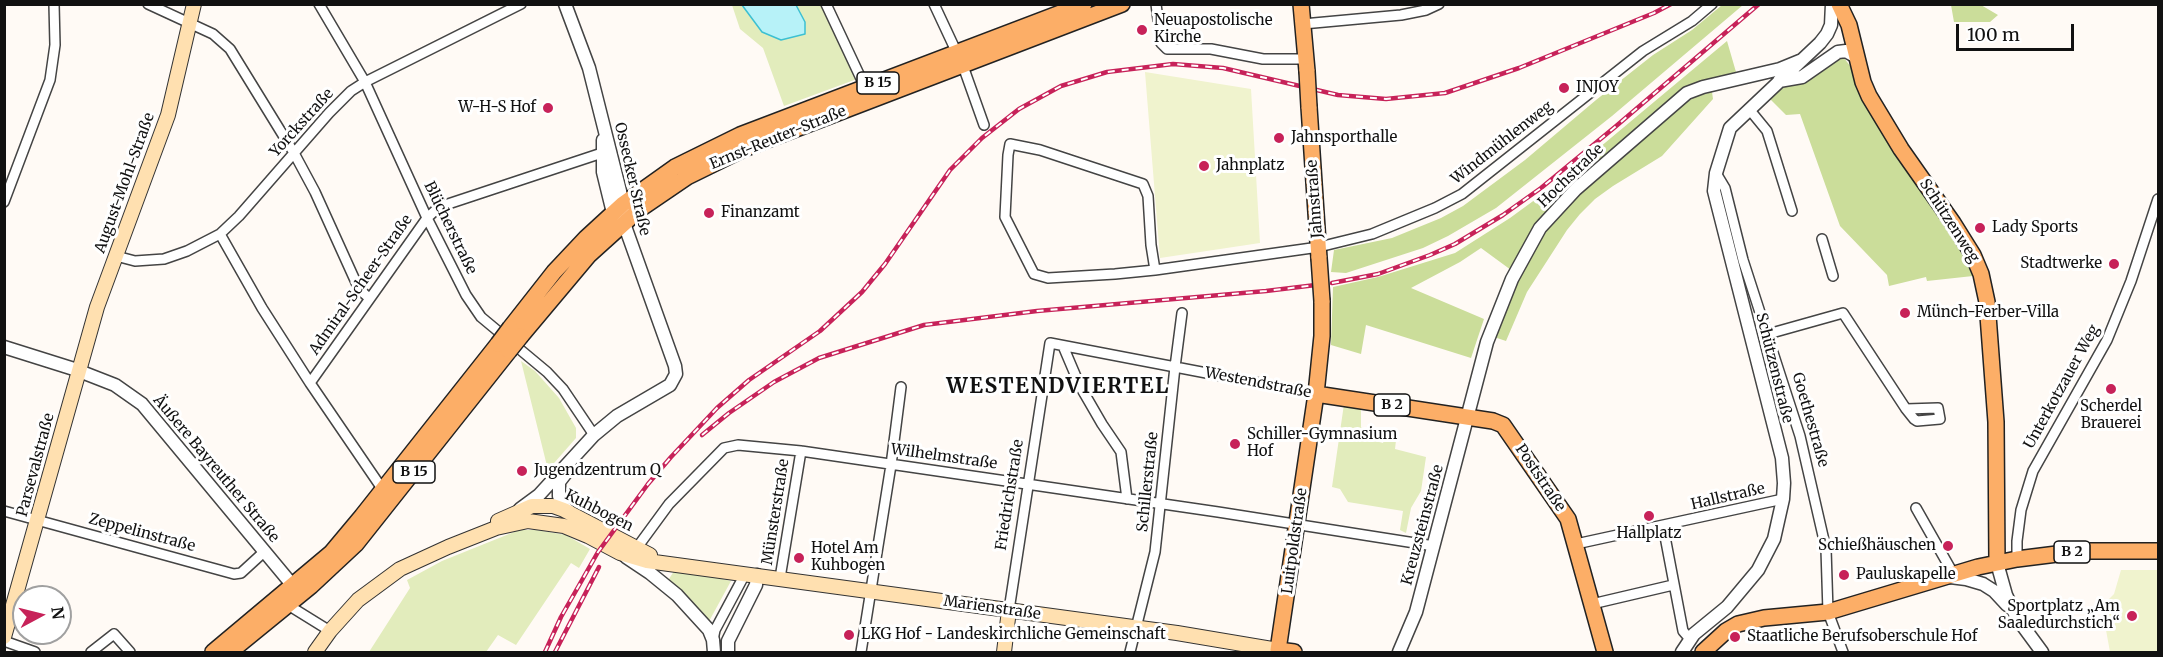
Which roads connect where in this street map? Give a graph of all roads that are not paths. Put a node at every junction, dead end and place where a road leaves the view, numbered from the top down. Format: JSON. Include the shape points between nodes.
{"nodes":[{"id":1,"x":54,"y":4,"type":"edge"},
{"id":2,"x":148,"y":4,"type":"edge"},
{"id":3,"x":194,"y":4,"type":"edge"},
{"id":4,"x":319,"y":4,"type":"edge"},
{"id":5,"x":521,"y":4,"type":"edge"},
{"id":6,"x":565,"y":4,"type":"edge"},
{"id":7,"x":826,"y":4,"type":"edge"},
{"id":8,"x":934,"y":4,"type":"edge"},
{"id":9,"x":1084,"y":4,"type":"edge"},
{"id":10,"x":1122,"y":4,"type":"edge"},
{"id":11,"x":1156,"y":4,"type":"edge"},
{"id":12,"x":1301,"y":4,"type":"edge"},
{"id":13,"x":1439,"y":4,"type":"edge"},
{"id":14,"x":1712,"y":4,"type":"edge"},
{"id":15,"x":1833,"y":4,"type":"edge"},
{"id":16,"x":1839,"y":4,"type":"edge"},
{"id":17,"x":189,"y":23,"type":"junction"},
{"id":18,"x":1303,"y":24,"type":"junction"},
{"id":19,"x":1858,"y":58,"type":"junction"},
{"id":20,"x":960,"y":59,"type":"junction"},
{"id":21,"x":1802,"y":60,"type":"junction"},
{"id":22,"x":1306,"y":65,"type":"junction"},
{"id":23,"x":1779,"y":81,"type":"junction"},
{"id":24,"x":365,"y":82,"type":"junction"},
{"id":25,"x":865,"y":87,"type":"junction"},
{"id":26,"x":1749,"y":109,"type":"junction"},
{"id":27,"x":984,"y":124,"type":"dead end"},
{"id":28,"x":607,"y":151,"type":"junction"},
{"id":29,"x":294,"y":153,"type":"junction"},
{"id":30,"x":1716,"y":173,"type":"junction"},
{"id":31,"x":2158,"y":199,"type":"edge"},
{"id":32,"x":4,"y":202,"type":"edge"},
{"id":33,"x":1792,"y":211,"type":"dead end"},
{"id":34,"x":619,"y":216,"type":"junction"},
{"id":35,"x":427,"y":218,"type":"junction"},
{"id":36,"x":220,"y":234,"type":"junction"},
{"id":37,"x":1822,"y":239,"type":"dead end"},
{"id":38,"x":1319,"y":253,"type":"junction"},
{"id":39,"x":116,"y":256,"type":"junction"},
{"id":40,"x":1155,"y":270,"type":"junction"},
{"id":41,"x":1833,"y":276,"type":"dead end"},
{"id":42,"x":369,"y":298,"type":"junction"},
{"id":43,"x":1182,"y":313,"type":"dead end"},
{"id":44,"x":1768,"y":334,"type":"junction"},
{"id":45,"x":1050,"y":343,"type":"joint"},
{"id":46,"x":1063,"y":346,"type":"junction"},
{"id":47,"x":4,"y":347,"type":"edge"},
{"id":48,"x":504,"y":348,"type":"junction"},
{"id":49,"x":1174,"y":367,"type":"junction"},
{"id":50,"x":79,"y":370,"type":"junction"},
{"id":51,"x":310,"y":383,"type":"junction"},
{"id":52,"x":901,"y":387,"type":"dead end"},
{"id":53,"x":1316,"y":394,"type":"junction"},
{"id":54,"x":1906,"y":409,"type":"dead end"},
{"id":55,"x":1467,"y":417,"type":"junction"},
{"id":56,"x":594,"y":435,"type":"junction"},
{"id":57,"x":801,"y":451,"type":"junction"},
{"id":58,"x":891,"y":465,"type":"junction"},
{"id":59,"x":553,"y":485,"type":"junction"},
{"id":60,"x":1029,"y":485,"type":"junction"},
{"id":61,"x":383,"y":490,"type":"junction"},
{"id":62,"x":1127,"y":499,"type":"junction"},
{"id":63,"x":1783,"y":499,"type":"junction"},
{"id":64,"x":1161,"y":504,"type":"junction"},
{"id":65,"x":546,"y":505,"type":"junction"},
{"id":66,"x":1916,"y":508,"type":"dead end"},
{"id":67,"x":4,"y":511,"type":"edge"},
{"id":68,"x":573,"y":515,"type":"junction"},
{"id":69,"x":38,"y":519,"type":"junction"},
{"id":70,"x":511,"y":519,"type":"junction"},
{"id":71,"x":1297,"y":524,"type":"junction"},
{"id":72,"x":564,"y":526,"type":"junction"},
{"id":73,"x":1663,"y":526,"type":"junction"},
{"id":74,"x":1576,"y":544,"type":"junction"},
{"id":75,"x":1434,"y":546,"type":"junction"},
{"id":76,"x":636,"y":549,"type":"junction"},
{"id":77,"x":265,"y":551,"type":"junction"},
{"id":78,"x":2158,"y":551,"type":"edge"},
{"id":79,"x":620,"y":553,"type":"junction"},
{"id":80,"x":2017,"y":559,"type":"junction"},
{"id":81,"x":1997,"y":563,"type":"junction"},
{"id":82,"x":690,"y":566,"type":"junction"},
{"id":83,"x":751,"y":574,"type":"junction"},
{"id":84,"x":1950,"y":576,"type":"junction"},
{"id":85,"x":780,"y":579,"type":"junction"},
{"id":86,"x":1674,"y":585,"type":"junction"},
{"id":87,"x":294,"y":586,"type":"junction"},
{"id":88,"x":311,"y":586,"type":"junction"},
{"id":89,"x":870,"y":591,"type":"junction"},
{"id":90,"x":1593,"y":604,"type":"junction"},
{"id":91,"x":288,"y":605,"type":"junction"},
{"id":92,"x":1009,"y":610,"type":"junction"},
{"id":93,"x":1828,"y":612,"type":"junction"},
{"id":94,"x":2017,"y":618,"type":"junction"},
{"id":95,"x":1136,"y":627,"type":"junction"},
{"id":96,"x":330,"y":632,"type":"junction"},
{"id":97,"x":4,"y":639,"type":"edge"},
{"id":98,"x":1405,"y":639,"type":"junction"},
{"id":99,"x":1690,"y":639,"type":"junction"},
{"id":100,"x":713,"y":646,"type":"edge"},
{"id":101,"x":727,"y":649,"type":"edge"},
{"id":102,"x":1279,"y":651,"type":"edge"},
{"id":103,"x":35,"y":652,"type":"edge"},
{"id":104,"x":91,"y":652,"type":"edge"},
{"id":105,"x":130,"y":652,"type":"edge"},
{"id":106,"x":213,"y":652,"type":"edge"},
{"id":107,"x":230,"y":652,"type":"edge"},
{"id":108,"x":315,"y":652,"type":"edge"},
{"id":109,"x":861,"y":652,"type":"edge"},
{"id":110,"x":1004,"y":652,"type":"edge"},
{"id":111,"x":1130,"y":652,"type":"edge"},
{"id":112,"x":1294,"y":652,"type":"edge"},
{"id":113,"x":1399,"y":652,"type":"edge"},
{"id":114,"x":1404,"y":652,"type":"edge"},
{"id":115,"x":1605,"y":652,"type":"edge"},
{"id":116,"x":1682,"y":652,"type":"edge"},
{"id":117,"x":1703,"y":652,"type":"edge"},
{"id":118,"x":1843,"y":652,"type":"edge"},
{"id":119,"x":2042,"y":652,"type":"edge"}],
"edges":[{"from":1,"to":32,"type":"street","via":[[56,37],[50,80]]},
{"from":2,"to":17,"type":"street"},
{"from":3,"to":17,"type":"main road","name":"August-Mohl-Straße"},
{"from":4,"to":24,"type":"street","name":"Blücherstraße"},
{"from":5,"to":24,"type":"street","name":"Yorckstraße"},
{"from":6,"to":28,"type":"street","name":"Ossecker Straße","via":[[589,68]]},
{"from":7,"to":25,"type":"street"},
{"from":8,"to":20,"type":"street"},
{"from":9,"to":20,"type":"main road","name":"Ernst-Reuter-Straße","number":"B 15"},
{"from":10,"to":20,"type":"main road","name":"Ernst-Reuter-Straße","number":"B 15"},
{"from":11,"to":22,"type":"street","via":[[1161,44],[1167,49],[1211,49]]},
{"from":12,"to":18,"type":"main road","name":"Jahnstraße"},
{"from":13,"to":18,"type":"street","via":[[1401,15]]},
{"from":14,"to":38,"type":"street","name":"Windmühlenweg","via":[[1643,51],[1462,194]]},
{"from":15,"to":21,"type":"street","name":"Schützenstraße","via":[[1827,34]]},
{"from":16,"to":19,"type":"main road","name":"Schützenweg"},
{"from":17,"to":29,"type":"street","via":[[213,34],[230,49]]},
{"from":17,"to":39,"type":"main road","name":"August-Mohl-Straße","via":[[168,115]]},
{"from":18,"to":22,"type":"main road","name":"Jahnstraße"},
{"from":19,"to":23,"type":"street","name":"Schützenstraße","via":[[1846,51],[1838,52],[1802,77]]},
{"from":19,"to":81,"type":"main road","name":"Schützenweg","via":[[1863,82],[1880,114],[1953,223],[1981,274],[1988,312],[1996,422]]},
{"from":20,"to":25,"type":"main road","name":"Ernst-Reuter-Straße","number":"B 15"},
{"from":20,"to":27,"type":"street"},
{"from":20,"to":34,"type":"main road","name":"Ernst-Reuter-Straße","number":"B 15","via":[[725,157]]},
{"from":21,"to":23,"type":"street","name":"Schützenstraße"},
{"from":21,"to":55,"type":"street","name":"Hochstraße","via":[[1695,90],[1680,99],[1550,216],[1530,244],[1494,320]]},
{"from":22,"to":38,"type":"main road","name":"Jahnstraße","bridge":true},
{"from":23,"to":26,"type":"street","name":"Schützenstraße"},
{"from":24,"to":29,"type":"street","name":"Yorckstraße","via":[[329,113]]},
{"from":24,"to":35,"type":"street","name":"Blücherstraße"},
{"from":25,"to":34,"type":"main road","name":"Ernst-Reuter-Straße","number":"B 15","via":[[701,153],[657,178]]},
{"from":26,"to":30,"type":"street","name":"Schützenstraße","via":[[1730,128]]},
{"from":26,"to":33,"type":"street","via":[[1767,131]]},
{"from":28,"to":34,"type":"street","name":"Ossecker Straße","via":[[603,172]]},
{"from":28,"to":35,"type":"street","name":"Admiral-Scheer-Straße","via":[[439,207]]},
{"from":29,"to":36,"type":"street","name":"Yorckstraße"},
{"from":29,"to":42,"type":"street","via":[[359,290]]},
{"from":30,"to":44,"type":"street","name":"Goethestraße","via":[[1725,188],[1743,260]]},
{"from":30,"to":63,"type":"street","name":"Schützenstraße","via":[[1714,191],[1782,458]]},
{"from":31,"to":80,"type":"street","name":"Unterkotzauer Weg","via":[[2107,340],[2033,471],[2021,510]]},
{"from":34,"to":48,"type":"main road","name":"Ernst-Reuter-Straße","number":"B 15","bridge":true,"via":[[568,255]]},
{"from":34,"to":56,"type":"street","name":"Ossecker Straße","via":[[675,366],[675,379]]},
{"from":35,"to":42,"type":"street","name":"Admiral-Scheer-Straße"},
{"from":35,"to":56,"type":"street","name":"Blücherstraße","via":[[481,317],[547,372]]},
{"from":36,"to":39,"type":"street","name":"Yorckstraße","via":[[164,259],[140,261]]},
{"from":36,"to":51,"type":"street"},
{"from":37,"to":41,"type":"street"},
{"from":38,"to":40,"type":"street","name":"Windmühlenweg"},
{"from":38,"to":53,"type":"main road","name":"Jahnstraße","bridge":true,"via":[[1322,336]]},
{"from":39,"to":50,"type":"main road","name":"August-Mohl-Straße"},
{"from":40,"to":40,"type":"street","name":"Windmühlenweg","via":[[1048,278],[1034,274],[1005,217],[1010,144],[1143,184],[1148,196]]},
{"from":42,"to":51,"type":"street","name":"Admiral-Scheer-Straße"},
{"from":43,"to":49,"type":"street","name":"Schillerstraße"},
{"from":44,"to":54,"type":"street","via":[[1843,313]]},
{"from":44,"to":93,"type":"street","name":"Goethestraße","via":[[1800,436],[1822,526]]},
{"from":45,"to":46,"type":"street","name":"Westendstraße"},
{"from":45,"to":60,"type":"street","name":"Friedrichstraße"},
{"from":46,"to":49,"type":"street","name":"Westendstraße"},
{"from":46,"to":62,"type":"street","via":[[1080,386],[1121,452]]},
{"from":47,"to":50,"type":"street","name":"Äußere Bayreuther Straße"},
{"from":48,"to":61,"type":"main road","name":"Ernst-Reuter-Straße","number":"B 15"},
{"from":48,"to":88,"type":"main road","name":"Ernst-Reuter-Straße","number":"B 15","via":[[356,544]]},
{"from":49,"to":53,"type":"street","name":"Westendstraße"},
{"from":49,"to":64,"type":"street","name":"Schillerstraße"},
{"from":50,"to":69,"type":"main road","name":"Parsevalstraße"},
{"from":50,"to":77,"type":"street","name":"Äußere Bayreuther Straße","via":[[115,385],[142,404]]},
{"from":51,"to":61,"type":"street"},
{"from":52,"to":58,"type":"street"},
{"from":53,"to":55,"type":"main road","name":"Westendstraße","number":"B 2"},
{"from":53,"to":71,"type":"main road","name":"Luitpoldstraße"},
{"from":55,"to":74,"type":"main road","name":"Poststraße","via":[[1497,421],[1505,427],[1564,511]]},
{"from":55,"to":75,"type":"street","name":"Kreuzsteinstraße"},
{"from":56,"to":59,"type":"street","name":"Ossecker Straße"},
{"from":57,"to":58,"type":"street","name":"Wilhelmstraße"},
{"from":57,"to":76,"type":"street","name":"Wilhelmstraße","via":[[738,445],[724,448],[669,504]]},
{"from":57,"to":85,"type":"street","name":"Münsterstraße"},
{"from":58,"to":60,"type":"street","name":"Wilhelmstraße"},
{"from":58,"to":89,"type":"street"},
{"from":59,"to":65,"type":"street","via":[[544,491]]},
{"from":59,"to":68,"type":"street","via":[[563,506]]},
{"from":59,"to":70,"type":"street","name":"Ossecker Straße"},
{"from":60,"to":62,"type":"street","name":"Wilhelmstraße"},
{"from":60,"to":92,"type":"street","name":"Friedrichstraße"},
{"from":61,"to":87,"type":"main road","name":"Ernst-Reuter-Straße","number":"B 15","via":[[331,553]]},
{"from":62,"to":64,"type":"street","name":"Wilhelmstraße"},
{"from":63,"to":73,"type":"street","name":"Hallstraße"},
{"from":63,"to":99,"type":"street","name":"Schützenstraße","via":[[1774,539],[1758,570],[1739,595]]},
{"from":64,"to":71,"type":"street","name":"Wilhelmstraße"},
{"from":64,"to":95,"type":"street","name":"Schillerstraße","via":[[1155,552]]},
{"from":65,"to":68,"type":"main road","name":"Kuhbogen"},
{"from":65,"to":70,"type":"main road","via":[[532,506]]},
{"from":65,"to":72,"type":"street","via":[[554,520]]},
{"from":66,"to":84,"type":"street"},
{"from":67,"to":69,"type":"street","name":"Zeppelinstraße"},
{"from":68,"to":76,"type":"main road","name":"Kuhbogen"},
{"from":69,"to":77,"type":"street","name":"Zeppelinstraße","via":[[234,574],[241,573]]},
{"from":69,"to":97,"type":"main road","name":"Parsevalstraße"},
{"from":70,"to":72,"type":"main road","name":"Kuhbogen"},
{"from":70,"to":96,"type":"main road","via":[[400,569],[358,600]]},
{"from":71,"to":75,"type":"street","name":"Wilhelmstraße"},
{"from":71,"to":102,"type":"main road","name":"Luitpoldstraße"},
{"from":72,"to":79,"type":"main road","name":"Kuhbogen"},
{"from":73,"to":74,"type":"street"},
{"from":73,"to":86,"type":"street"},
{"from":74,"to":90,"type":"main road","name":"Poststraße"},
{"from":75,"to":98,"type":"street","name":"Kreuzsteinstraße"},
{"from":76,"to":82,"type":"main road","name":"Marienstraße"},
{"from":77,"to":87,"type":"street","name":"Äußere Bayreuther Straße"},
{"from":78,"to":80,"type":"main road","number":"B 2","via":[[2081,551]]},
{"from":79,"to":82,"type":"main road","name":"Marienstraße"},
{"from":79,"to":100,"type":"street","via":[[676,595],[709,630]]},
{"from":80,"to":81,"type":"main road","number":"B 2"},
{"from":81,"to":84,"type":"main road","number":"B 2"},
{"from":81,"to":94,"type":"street"},
{"from":82,"to":83,"type":"main road","name":"Marienstraße"},
{"from":83,"to":85,"type":"main road","name":"Marienstraße"},
{"from":83,"to":100,"type":"street","via":[[715,630]]},
{"from":83,"to":101,"type":"street","via":[[756,585]]},
{"from":84,"to":93,"type":"main road","number":"B 2"},
{"from":84,"to":94,"type":"street","via":[[1983,584]]},
{"from":85,"to":89,"type":"main road","name":"Marienstraße"},
{"from":86,"to":90,"type":"street"},
{"from":86,"to":99,"type":"street","via":[[1683,631]]},
{"from":87,"to":88,"type":"street"},
{"from":87,"to":106,"type":"main road","name":"Ernst-Reuter-Straße","number":"B 15"},
{"from":88,"to":91,"type":"main road","name":"Ernst-Reuter-Straße","number":"B 15"},
{"from":89,"to":92,"type":"main road","name":"Marienstraße"},
{"from":89,"to":109,"type":"street"},
{"from":90,"to":115,"type":"main road","name":"Poststraße"},
{"from":91,"to":96,"type":"street"},
{"from":91,"to":107,"type":"main road","name":"Ernst-Reuter-Straße","number":"B 15"},
{"from":92,"to":95,"type":"main road","name":"Marienstraße"},
{"from":92,"to":110,"type":"main road","name":"Friedrichstraße"},
{"from":93,"to":117,"type":"main road","number":"B 2","via":[[1738,624]]},
{"from":93,"to":118,"type":"street"},
{"from":94,"to":119,"type":"street"},
{"from":95,"to":102,"type":"main road","name":"Marienstraße"},
{"from":95,"to":111,"type":"street","name":"Schillerstraße"},
{"from":96,"to":108,"type":"main road"},
{"from":97,"to":103,"type":"street"},
{"from":98,"to":113,"type":"street","name":"Kreuzsteinstraße"},
{"from":98,"to":114,"type":"street","name":"Kreuzsteinstraße"},
{"from":99,"to":116,"type":"street","name":"Schützenstraße"},
{"from":102,"to":112,"type":"main road","name":"Marienstraße"},
{"from":104,"to":105,"type":"street","via":[[114,634]]}]}
